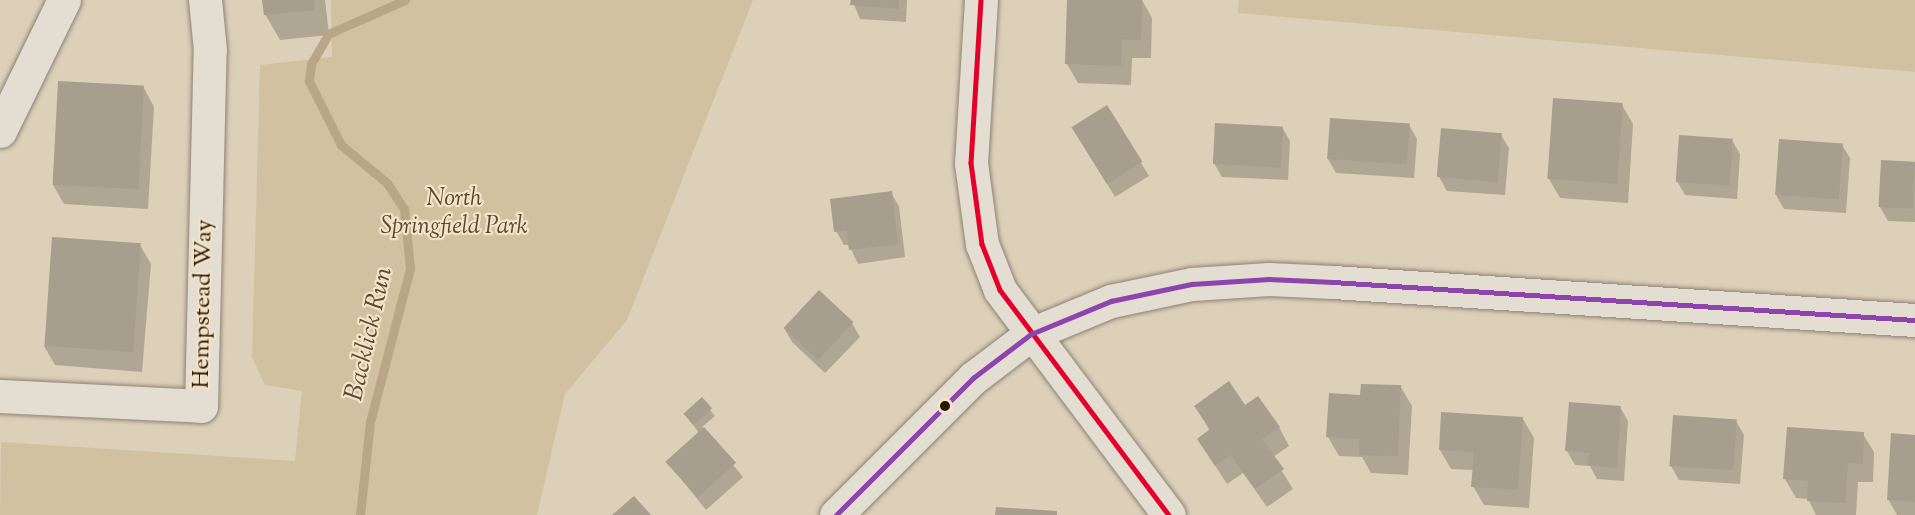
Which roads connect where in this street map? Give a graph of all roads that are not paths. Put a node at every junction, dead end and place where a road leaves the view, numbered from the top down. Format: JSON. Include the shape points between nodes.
{"nodes":[{"id":1,"x":63,"y":0,"type":"edge"},
{"id":2,"x":205,"y":0,"type":"edge"},
{"id":3,"x":981,"y":0,"type":"edge"},
{"id":4,"x":0,"y":131,"type":"edge"},
{"id":5,"x":1915,"y":320,"type":"edge"},
{"id":6,"x":1031,"y":334,"type":"junction"},
{"id":7,"x":0,"y":396,"type":"edge"},
{"id":8,"x":836,"y":515,"type":"edge"},
{"id":9,"x":1169,"y":515,"type":"edge"}],
"edges":[{"from":1,"to":4,"type":"street"},
{"from":2,"to":7,"type":"street","name":"Hempstead Way","via":[[210,51],[201,406]]},
{"from":3,"to":6,"type":"street","via":[[971,163],[976,219],[1000,290]]},
{"from":5,"to":6,"type":"street","via":[[1269,279],[1192,284],[1141,294],[1078,312]]},
{"from":6,"to":8,"type":"street","via":[[973,378]]},
{"from":6,"to":9,"type":"street"}]}
